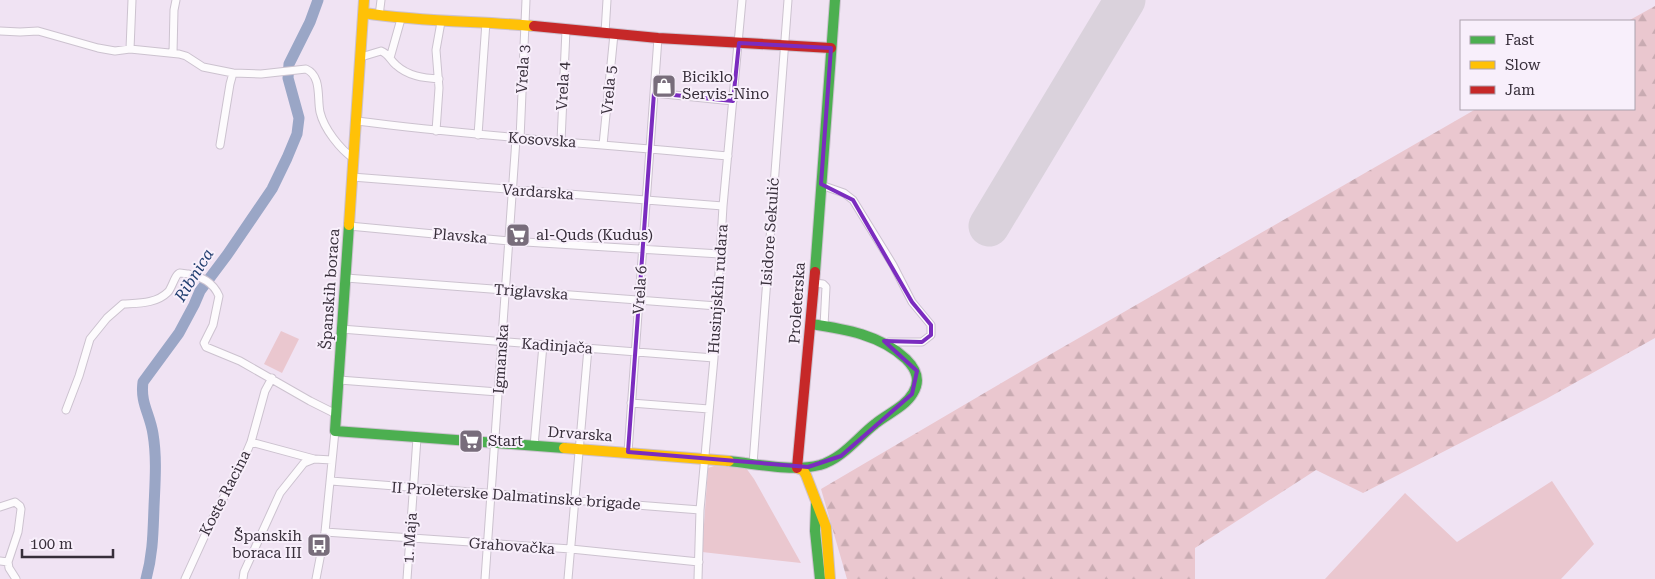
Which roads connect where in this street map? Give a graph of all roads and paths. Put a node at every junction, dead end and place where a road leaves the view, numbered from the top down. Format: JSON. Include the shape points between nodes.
{"nodes":[{"id":1,"x":132,"y":0,"type":"edge"},
{"id":2,"x":176,"y":0,"type":"edge"},
{"id":3,"x":364,"y":0,"type":"edge"},
{"id":4,"x":381,"y":0,"type":"edge"},
{"id":5,"x":526,"y":0,"type":"edge"},
{"id":6,"x":607,"y":0,"type":"edge"},
{"id":7,"x":742,"y":0,"type":"edge"},
{"id":8,"x":788,"y":0,"type":"edge"},
{"id":9,"x":834,"y":0,"type":"edge"},
{"id":10,"x":364,"y":13,"type":"junction"},
{"id":11,"x":379,"y":16,"type":"junction"},
{"id":12,"x":401,"y":19,"type":"junction"},
{"id":13,"x":441,"y":22,"type":"junction"},
{"id":14,"x":486,"y":22,"type":"junction"},
{"id":15,"x":525,"y":26,"type":"junction"},
{"id":16,"x":566,"y":30,"type":"junction"},
{"id":17,"x":0,"y":31,"type":"edge"},
{"id":18,"x":609,"y":34,"type":"junction"},
{"id":19,"x":658,"y":38,"type":"junction"},
{"id":20,"x":739,"y":43,"type":"junction"},
{"id":21,"x":784,"y":45,"type":"junction"},
{"id":22,"x":831,"y":48,"type":"junction"},
{"id":23,"x":130,"y":49,"type":"junction"},
{"id":24,"x":173,"y":53,"type":"junction"},
{"id":25,"x":361,"y":57,"type":"junction"},
{"id":26,"x":390,"y":58,"type":"junction"},
{"id":27,"x":233,"y":73,"type":"junction"},
{"id":28,"x":439,"y":79,"type":"junction"},
{"id":29,"x":654,"y":93,"type":"junction"},
{"id":30,"x":733,"y":101,"type":"junction"},
{"id":31,"x":356,"y":121,"type":"junction"},
{"id":32,"x":436,"y":131,"type":"junction"},
{"id":33,"x":478,"y":135,"type":"junction"},
{"id":34,"x":518,"y":139,"type":"junction"},
{"id":35,"x":561,"y":142,"type":"junction"},
{"id":36,"x":220,"y":145,"type":"dead end"},
{"id":37,"x":603,"y":145,"type":"junction"},
{"id":38,"x":650,"y":148,"type":"junction"},
{"id":39,"x":728,"y":156,"type":"junction"},
{"id":40,"x":354,"y":158,"type":"junction"},
{"id":41,"x":352,"y":177,"type":"junction"},
{"id":42,"x":821,"y":185,"type":"junction"},
{"id":43,"x":513,"y":190,"type":"junction"},
{"id":44,"x":646,"y":200,"type":"junction"},
{"id":45,"x":723,"y":206,"type":"junction"},
{"id":46,"x":349,"y":226,"type":"junction"},
{"id":47,"x":509,"y":241,"type":"junction"},
{"id":48,"x":642,"y":249,"type":"junction"},
{"id":49,"x":720,"y":254,"type":"junction"},
{"id":50,"x":346,"y":278,"type":"junction"},
{"id":51,"x":814,"y":283,"type":"junction"},
{"id":52,"x":505,"y":290,"type":"junction"},
{"id":53,"x":639,"y":300,"type":"junction"},
{"id":54,"x":717,"y":306,"type":"junction"},
{"id":55,"x":811,"y":324,"type":"junction"},
{"id":56,"x":824,"y":326,"type":"junction"},
{"id":57,"x":341,"y":328,"type":"junction"},
{"id":58,"x":502,"y":342,"type":"junction"},
{"id":59,"x":886,"y":343,"type":"junction"},
{"id":60,"x":543,"y":345,"type":"junction"},
{"id":61,"x":588,"y":348,"type":"junction"},
{"id":62,"x":635,"y":352,"type":"junction"},
{"id":63,"x":714,"y":358,"type":"junction"},
{"id":64,"x":272,"y":378,"type":"junction"},
{"id":65,"x":339,"y":380,"type":"junction"},
{"id":66,"x":498,"y":392,"type":"junction"},
{"id":67,"x":632,"y":403,"type":"junction"},
{"id":68,"x":709,"y":409,"type":"junction"},
{"id":69,"x":66,"y":410,"type":"dead end"},
{"id":70,"x":336,"y":414,"type":"junction"},
{"id":71,"x":335,"y":431,"type":"junction"},
{"id":72,"x":417,"y":438,"type":"junction"},
{"id":73,"x":251,"y":442,"type":"junction"},
{"id":74,"x":495,"y":442,"type":"junction"},
{"id":75,"x":534,"y":446,"type":"junction"},
{"id":76,"x":580,"y":449,"type":"junction"},
{"id":77,"x":628,"y":452,"type":"junction"},
{"id":78,"x":704,"y":458,"type":"junction"},
{"id":79,"x":314,"y":459,"type":"junction"},
{"id":80,"x":332,"y":460,"type":"junction"},
{"id":81,"x":753,"y":464,"type":"junction"},
{"id":82,"x":797,"y":468,"type":"junction"},
{"id":83,"x":331,"y":481,"type":"junction"},
{"id":84,"x":413,"y":488,"type":"junction"},
{"id":85,"x":491,"y":494,"type":"junction"},
{"id":86,"x":575,"y":500,"type":"junction"},
{"id":87,"x":816,"y":500,"type":"junction"},
{"id":88,"x":0,"y":507,"type":"edge"},
{"id":89,"x":700,"y":510,"type":"junction"},
{"id":90,"x":325,"y":532,"type":"junction"},
{"id":91,"x":410,"y":539,"type":"junction"},
{"id":92,"x":487,"y":544,"type":"junction"},
{"id":93,"x":571,"y":549,"type":"junction"},
{"id":94,"x":4,"y":561,"type":"edge"},
{"id":95,"x":699,"y":562,"type":"junction"},
{"id":96,"x":16,"y":579,"type":"edge"},
{"id":97,"x":186,"y":579,"type":"edge"},
{"id":98,"x":243,"y":579,"type":"edge"},
{"id":99,"x":316,"y":579,"type":"edge"},
{"id":100,"x":407,"y":579,"type":"edge"},
{"id":101,"x":485,"y":579,"type":"edge"},
{"id":102,"x":568,"y":579,"type":"edge"},
{"id":103,"x":698,"y":579,"type":"edge"},
{"id":104,"x":820,"y":579,"type":"edge"},
{"id":105,"x":830,"y":579,"type":"edge"}],
"edges":[{"from":1,"to":23,"type":"street"},
{"from":2,"to":24,"type":"street"},
{"from":3,"to":10,"type":"street","name":"Španskih boraca"},
{"from":4,"to":11,"type":"street"},
{"from":5,"to":15,"type":"street","name":"Vrela 3"},
{"from":6,"to":18,"type":"street","name":"Vrela 5"},
{"from":7,"to":20,"type":"street","name":"Husinjskih rudara"},
{"from":8,"to":21,"type":"street","name":"Isidore Sekulić"},
{"from":9,"to":22,"type":"street","name":"Proleterska"},
{"from":10,"to":11,"type":"street"},
{"from":10,"to":25,"type":"street","name":"Španskih boraca"},
{"from":11,"to":12,"type":"street"},
{"from":12,"to":13,"type":"street"},
{"from":12,"to":26,"type":"street"},
{"from":13,"to":14,"type":"street"},
{"from":13,"to":28,"type":"street","via":[[436,50]]},
{"from":14,"to":15,"type":"street"},
{"from":14,"to":33,"type":"street"},
{"from":15,"to":16,"type":"street"},
{"from":15,"to":34,"type":"street","name":"Vrela 3"},
{"from":16,"to":18,"type":"street"},
{"from":16,"to":35,"type":"street","name":"Vrela 4"},
{"from":17,"to":23,"type":"street","via":[[38,31],[98,48]]},
{"from":18,"to":19,"type":"street"},
{"from":18,"to":37,"type":"street","name":"Vrela 5"},
{"from":19,"to":20,"type":"street"},
{"from":19,"to":29,"type":"street","name":"Vrela 6"},
{"from":20,"to":21,"type":"street"},
{"from":20,"to":30,"type":"street","name":"Husinjskih rudara"},
{"from":21,"to":22,"type":"street"},
{"from":21,"to":81,"type":"street","name":"Isidore Sekulić"},
{"from":22,"to":42,"type":"street","name":"Proleterska"},
{"from":23,"to":24,"type":"street"},
{"from":24,"to":27,"type":"street","via":[[186,56],[203,67]]},
{"from":25,"to":26,"type":"street","via":[[381,51]]},
{"from":25,"to":31,"type":"street","name":"Španskih boraca"},
{"from":26,"to":28,"type":"street","via":[[399,68],[413,75]]},
{"from":27,"to":36,"type":"street"},
{"from":27,"to":40,"type":"street","via":[[306,69],[313,74],[318,88],[323,120],[341,147]]},
{"from":28,"to":32,"type":"street"},
{"from":29,"to":30,"type":"street"},
{"from":29,"to":38,"type":"street","name":"Vrela 6"},
{"from":30,"to":39,"type":"street","name":"Husinjskih rudara"},
{"from":31,"to":32,"type":"street","name":"Kosovska"},
{"from":31,"to":40,"type":"street","name":"Španskih boraca"},
{"from":32,"to":33,"type":"street","name":"Kosovska"},
{"from":33,"to":34,"type":"street","name":"Kosovska"},
{"from":34,"to":35,"type":"street","name":"Kosovska"},
{"from":34,"to":43,"type":"street","name":"Igmanska"},
{"from":35,"to":37,"type":"street","name":"Kosovska"},
{"from":37,"to":38,"type":"street","name":"Kosovska"},
{"from":38,"to":39,"type":"street","name":"Kosovska"},
{"from":38,"to":44,"type":"street","name":"Vrela 6"},
{"from":39,"to":45,"type":"street","name":"Husinjskih rudara"},
{"from":40,"to":41,"type":"street","name":"Španskih boraca"},
{"from":41,"to":43,"type":"street","name":"Vardarska"},
{"from":41,"to":46,"type":"street","name":"Španskih boraca"},
{"from":42,"to":51,"type":"street","name":"Proleterska"},
{"from":42,"to":59,"type":"street","via":[[844,193],[853,200],[912,302],[931,325],[931,336],[922,342]]},
{"from":43,"to":44,"type":"street","name":"Vardarska"},
{"from":43,"to":47,"type":"street","name":"Igmanska"},
{"from":44,"to":45,"type":"street","name":"Vardarska"},
{"from":44,"to":48,"type":"street","name":"Vrela 6"},
{"from":45,"to":49,"type":"street","name":"Husinjskih rudara"},
{"from":46,"to":47,"type":"street","name":"Plavska"},
{"from":46,"to":50,"type":"street","name":"Španskih boraca"},
{"from":47,"to":48,"type":"street","name":"Plavska"},
{"from":47,"to":52,"type":"street","name":"Igmanska"},
{"from":48,"to":49,"type":"street","name":"Plavska"},
{"from":48,"to":53,"type":"street","name":"Vrela 6"},
{"from":49,"to":54,"type":"street","name":"Husinjskih rudara"},
{"from":50,"to":52,"type":"street","name":"Triglavska"},
{"from":50,"to":57,"type":"street","name":"Španskih boraca"},
{"from":51,"to":55,"type":"street","name":"Proleterska"},
{"from":51,"to":56,"type":"street","via":[[826,287]]},
{"from":52,"to":53,"type":"street","name":"Triglavska"},
{"from":52,"to":58,"type":"street","name":"Igmanska"},
{"from":53,"to":54,"type":"street","name":"Triglavska"},
{"from":53,"to":62,"type":"street","name":"Vrela 6"},
{"from":54,"to":63,"type":"street","name":"Husinjskih rudara"},
{"from":55,"to":56,"type":"street"},
{"from":55,"to":82,"type":"street","name":"Proleterska"},
{"from":56,"to":59,"type":"street"},
{"from":57,"to":58,"type":"street","name":"Kadinjača"},
{"from":57,"to":65,"type":"street","name":"Španskih boraca"},
{"from":58,"to":60,"type":"street","name":"Kadinjača"},
{"from":58,"to":66,"type":"street","name":"Igmanska"},
{"from":59,"to":82,"type":"street","via":[[917,371],[916,385],[908,399],[838,457]]},
{"from":60,"to":61,"type":"street","name":"Kadinjača"},
{"from":60,"to":75,"type":"street"},
{"from":61,"to":62,"type":"street","name":"Kadinjača"},
{"from":61,"to":76,"type":"street"},
{"from":62,"to":63,"type":"street","name":"Kadinjača"},
{"from":62,"to":67,"type":"street","name":"Vrela 6"},
{"from":63,"to":68,"type":"street","name":"Husinjskih rudara"},
{"from":64,"to":69,"type":"street","via":[[206,347],[204,344],[213,325],[219,296],[210,282],[179,273],[168,292],[161,297],[123,304],[107,318],[90,339]]},
{"from":64,"to":70,"type":"street"},
{"from":64,"to":73,"type":"street","name":"Koste Racina","via":[[265,391]]},
{"from":65,"to":66,"type":"street"},
{"from":65,"to":70,"type":"street","name":"Španskih boraca"},
{"from":66,"to":74,"type":"street","name":"Igmanska"},
{"from":67,"to":68,"type":"street"},
{"from":67,"to":77,"type":"street","name":"Vrela 6"},
{"from":68,"to":78,"type":"street","name":"Husinjskih rudara"},
{"from":70,"to":71,"type":"street","name":"Španskih boraca"},
{"from":71,"to":72,"type":"street","name":"Drvarska"},
{"from":71,"to":80,"type":"street","name":"Španskih boraca"},
{"from":72,"to":74,"type":"street","name":"Drvarska"},
{"from":72,"to":84,"type":"street","name":"1. Maja"},
{"from":73,"to":79,"type":"street"},
{"from":73,"to":97,"type":"street","name":"Koste Racina","via":[[204,535]]},
{"from":74,"to":75,"type":"street","name":"Drvarska"},
{"from":74,"to":85,"type":"street","name":"Igmanska"},
{"from":75,"to":76,"type":"street","name":"Drvarska"},
{"from":76,"to":77,"type":"street","name":"Drvarska"},
{"from":76,"to":86,"type":"street"},
{"from":77,"to":78,"type":"street","name":"Drvarska"},
{"from":78,"to":81,"type":"street"},
{"from":78,"to":89,"type":"street","name":"Husinjskih rudara"},
{"from":79,"to":80,"type":"street"},
{"from":79,"to":98,"type":"street","via":[[304,463],[280,493]]},
{"from":80,"to":83,"type":"street","name":"Španskih boraca"},
{"from":81,"to":82,"type":"street"},
{"from":82,"to":87,"type":"street","via":[[806,475]]},
{"from":83,"to":84,"type":"street","name":"II Proleterske Dalmatinske brigade"},
{"from":83,"to":90,"type":"street","name":"Španskih boraca"},
{"from":84,"to":85,"type":"street","name":"II Proleterske Dalmatinske brigade"},
{"from":84,"to":91,"type":"street","name":"1. Maja"},
{"from":85,"to":86,"type":"street","name":"II Proleterske Dalmatinske brigade"},
{"from":85,"to":92,"type":"street","name":"Igmanska"},
{"from":86,"to":89,"type":"street","name":"II Proleterske Dalmatinske brigade"},
{"from":86,"to":93,"type":"street"},
{"from":87,"to":104,"type":"street"},
{"from":87,"to":105,"type":"street","via":[[826,527]]},
{"from":88,"to":94,"type":"street","via":[[15,502],[21,509],[18,532]]},
{"from":89,"to":95,"type":"street","name":"Husinjskih rudara"},
{"from":90,"to":91,"type":"street","name":"Grahovačka"},
{"from":90,"to":99,"type":"street","name":"Španskih boraca"},
{"from":91,"to":92,"type":"street","name":"Grahovačka"},
{"from":91,"to":100,"type":"street","name":"1. Maja"},
{"from":92,"to":93,"type":"street","name":"Grahovačka"},
{"from":92,"to":101,"type":"street","name":"Igmanska"},
{"from":93,"to":95,"type":"street","name":"Grahovačka"},
{"from":93,"to":102,"type":"street"},
{"from":94,"to":96,"type":"street"},
{"from":95,"to":103,"type":"street","name":"Husinjskih rudara"}]}
